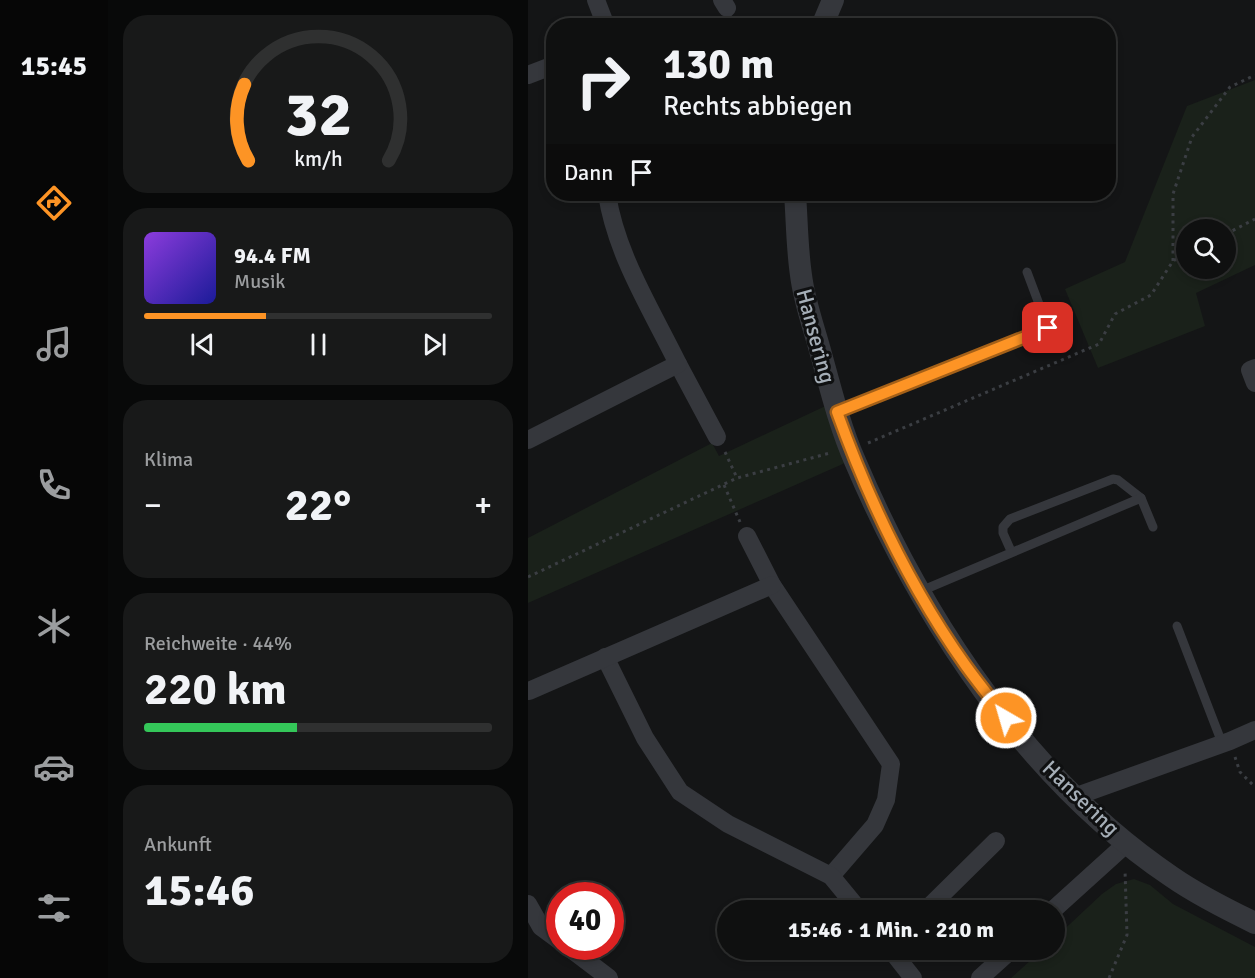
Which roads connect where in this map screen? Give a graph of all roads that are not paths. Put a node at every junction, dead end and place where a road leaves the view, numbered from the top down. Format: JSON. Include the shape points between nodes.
{"nodes":[{"id":1,"x":596,"y":0,"type":"edge"},
{"id":2,"x":833,"y":0,"type":"edge"},
{"id":3,"x":603,"y":18,"type":"edge"},
{"id":4,"x":825,"y":18,"type":"edge"},
{"id":5,"x":546,"y":68,"type":"edge"},
{"id":6,"x":528,"y":75,"type":"edge"},
{"id":7,"x":609,"y":201,"type":"edge"},
{"id":8,"x":796,"y":201,"type":"edge"},
{"id":9,"x":1028,"y":272,"type":"dead end"},
{"id":10,"x":678,"y":364,"type":"junction"},
{"id":11,"x":1255,"y":368,"type":"edge"},
{"id":12,"x":1255,"y":383,"type":"edge"},
{"id":13,"x":837,"y":412,"type":"junction"},
{"id":14,"x":717,"y":437,"type":"road end"},
{"id":15,"x":528,"y":440,"type":"edge"},
{"id":16,"x":1141,"y":498,"type":"junction"},
{"id":17,"x":1153,"y":527,"type":"dead end"},
{"id":18,"x":747,"y":536,"type":"road end"},
{"id":19,"x":1011,"y":551,"type":"junction"},
{"id":20,"x":772,"y":585,"type":"junction"},
{"id":21,"x":919,"y":592,"type":"junction"},
{"id":22,"x":1177,"y":626,"type":"dead end"},
{"id":23,"x":605,"y":657,"type":"junction"},
{"id":24,"x":529,"y":691,"type":"edge"},
{"id":25,"x":1255,"y":730,"type":"edge"},
{"id":26,"x":1226,"y":742,"type":"junction"},
{"id":27,"x":1074,"y":797,"type":"junction"},
{"id":28,"x":996,"y":841,"type":"dead end"},
{"id":29,"x":1127,"y":843,"type":"junction"},
{"id":30,"x":831,"y":876,"type":"junction"},
{"id":31,"x":851,"y":900,"type":"edge"},
{"id":32,"x":936,"y":900,"type":"edge"},
{"id":33,"x":1064,"y":900,"type":"edge"},
{"id":34,"x":528,"y":904,"type":"edge"},
{"id":35,"x":1255,"y":923,"type":"edge"},
{"id":36,"x":546,"y":931,"type":"edge"},
{"id":37,"x":585,"y":960,"type":"edge"},
{"id":38,"x":899,"y":960,"type":"edge"},
{"id":39,"x":1000,"y":960,"type":"edge"},
{"id":40,"x":609,"y":978,"type":"edge"},
{"id":41,"x":913,"y":978,"type":"edge"},
{"id":42,"x":980,"y":978,"type":"edge"}],
"edges":[{"from":1,"to":3,"type":"street"},
{"from":2,"to":4,"type":"street"},
{"from":5,"to":6,"type":"street"},
{"from":7,"to":10,"type":"street","via":[[635,280]]},
{"from":8,"to":13,"type":"street","name":"Hansering","via":[[801,276]]},
{"from":9,"to":13,"type":"lane","via":[[1048,328]]},
{"from":10,"to":14,"type":"street"},
{"from":10,"to":15,"type":"street"},
{"from":11,"to":12,"type":"street","via":[[1250,370]]},
{"from":13,"to":21,"type":"street","name":"Hansering","via":[[885,526]]},
{"from":16,"to":17,"type":"lane"},
{"from":16,"to":19,"type":"lane"},
{"from":16,"to":19,"type":"lane","via":[[1113,479],[1010,519],[1003,533]]},
{"from":18,"to":20,"type":"street"},
{"from":19,"to":21,"type":"lane"},
{"from":20,"to":23,"type":"street"},
{"from":20,"to":30,"type":"street","via":[[891,764],[886,800],[875,825]]},
{"from":21,"to":27,"type":"street","name":"Hansering","via":[[966,666]]},
{"from":22,"to":26,"type":"lane"},
{"from":23,"to":24,"type":"street"},
{"from":23,"to":30,"type":"street","via":[[645,738],[680,792],[728,824]]},
{"from":25,"to":26,"type":"street"},
{"from":26,"to":27,"type":"street"},
{"from":27,"to":29,"type":"street","name":"Hansering"},
{"from":28,"to":32,"type":"street"},
{"from":29,"to":33,"type":"street"},
{"from":29,"to":35,"type":"street","name":"Hansering","via":[[1172,877]]},
{"from":30,"to":31,"type":"street"},
{"from":34,"to":36,"type":"street"},
{"from":37,"to":40,"type":"street"},
{"from":38,"to":41,"type":"street"},
{"from":39,"to":42,"type":"street"}]}
